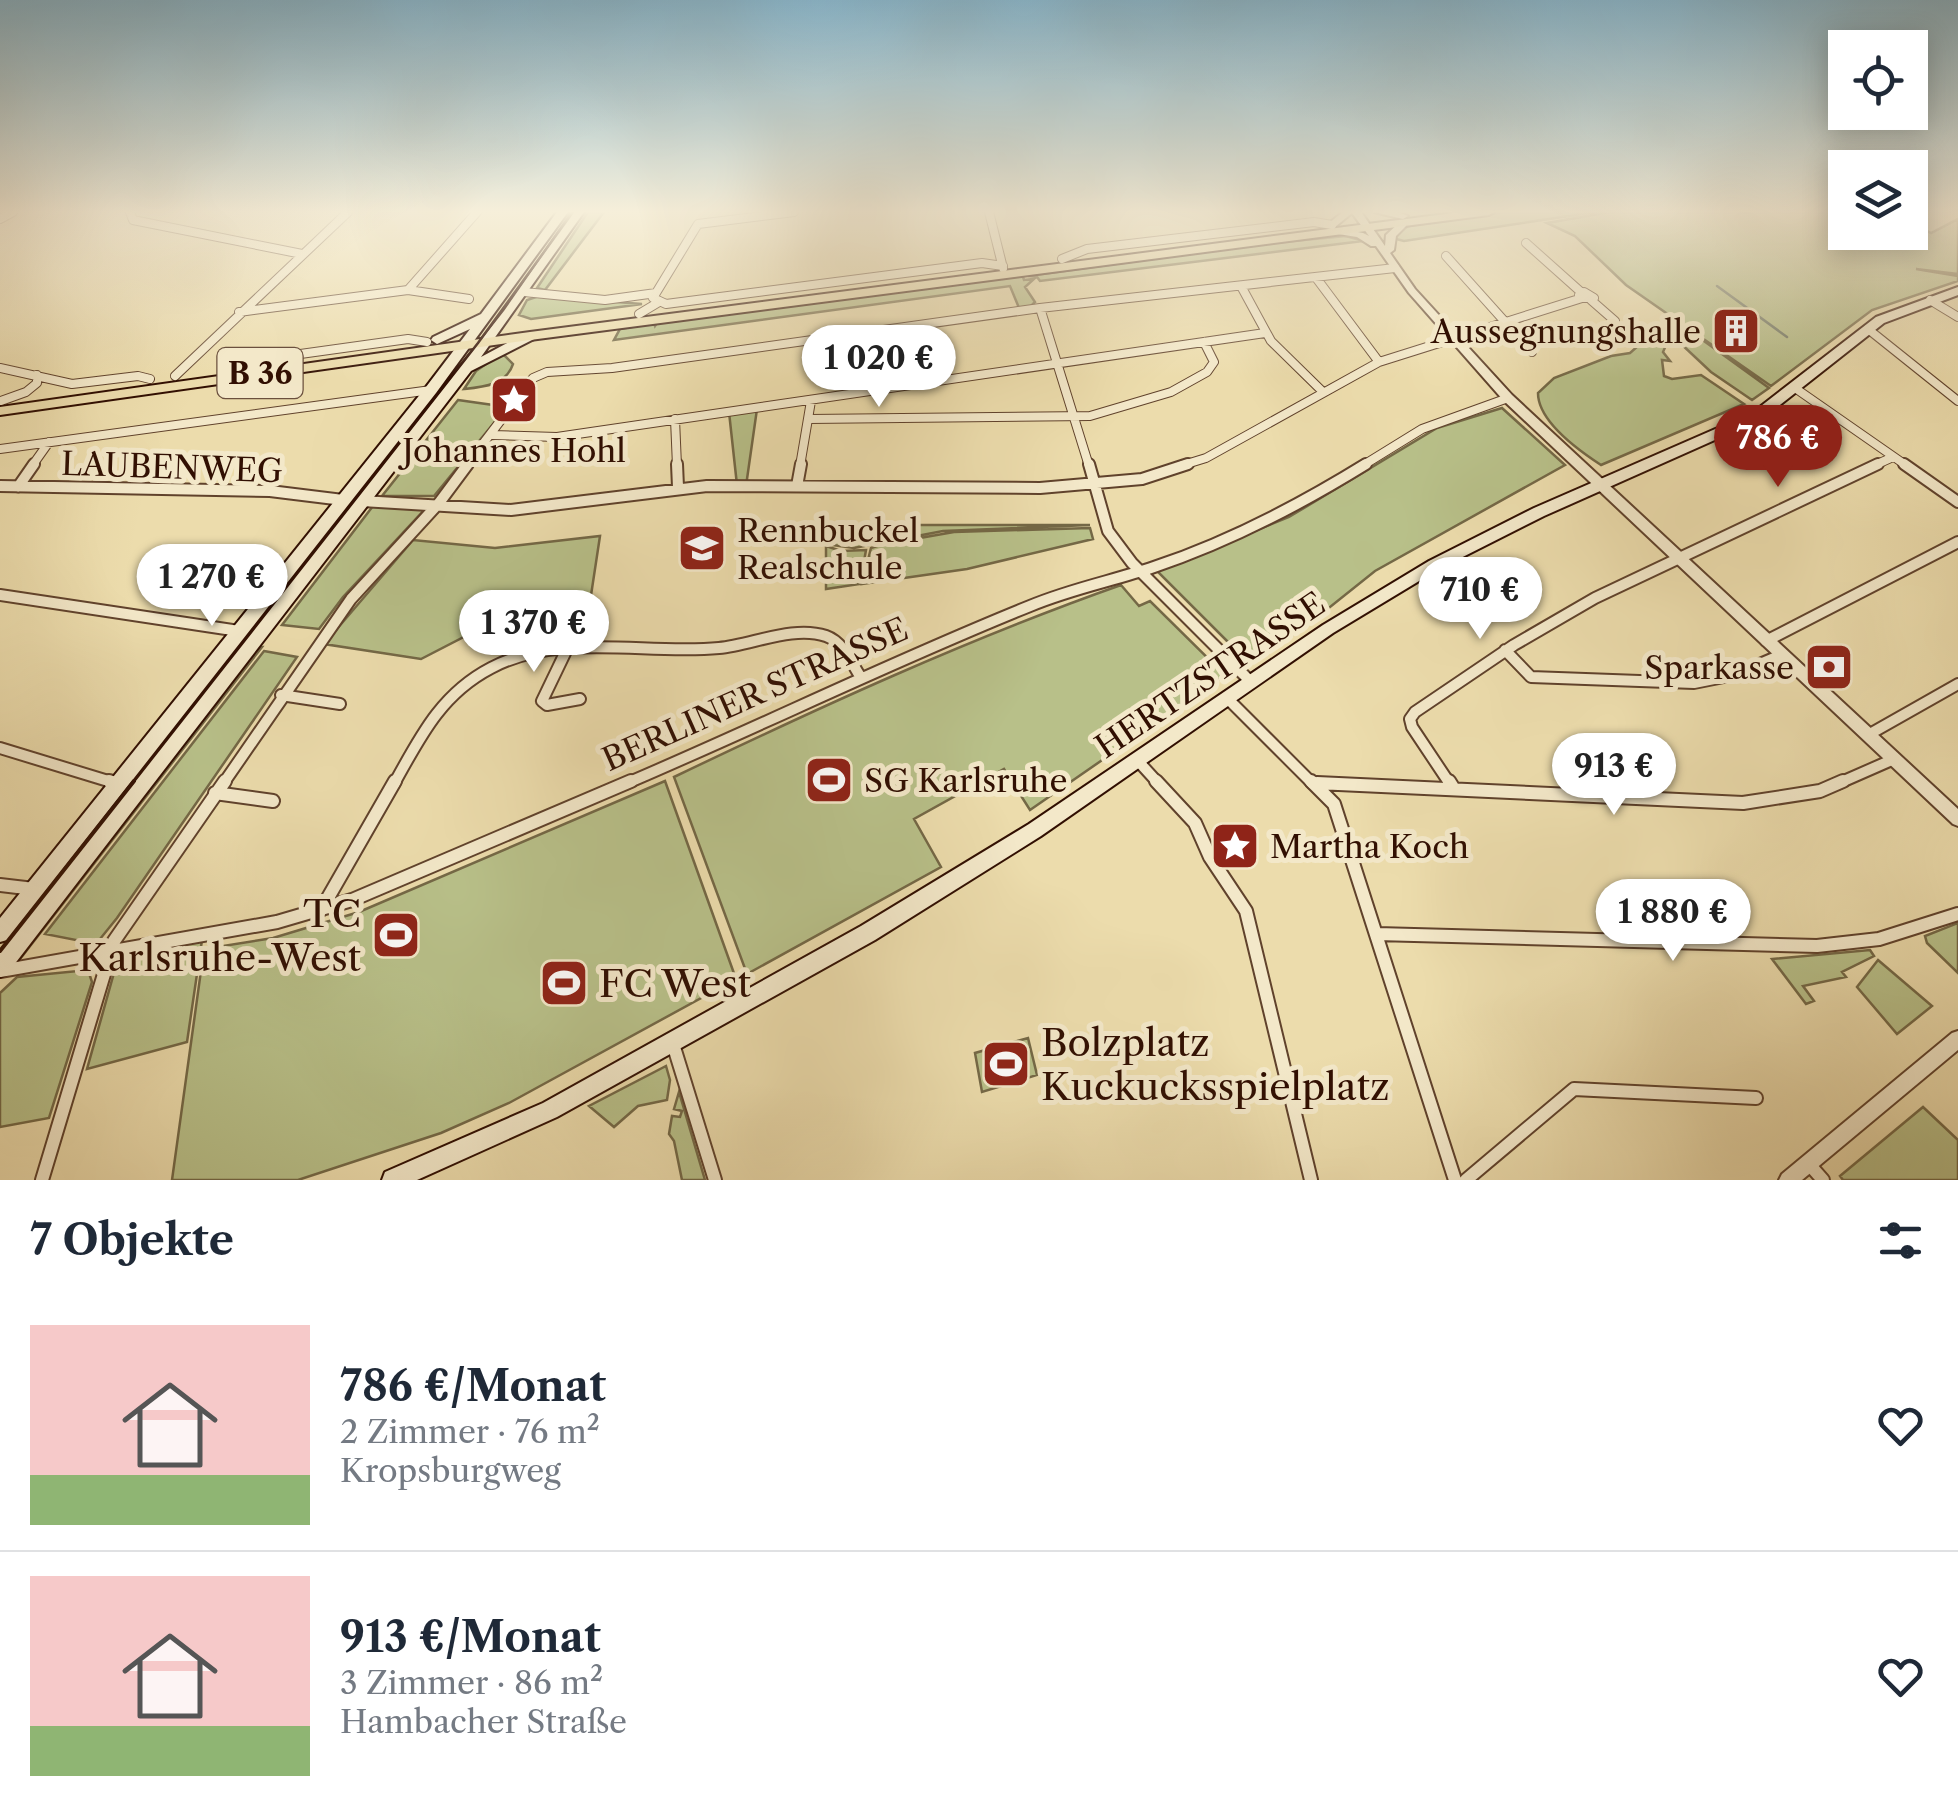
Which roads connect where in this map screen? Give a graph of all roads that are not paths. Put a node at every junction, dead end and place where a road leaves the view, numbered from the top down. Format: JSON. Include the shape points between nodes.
{"nodes":[{"id":1,"x":288,"y":267,"type":"edge"},
{"id":2,"x":428,"y":267,"type":"edge"},
{"id":3,"x":523,"y":267,"type":"edge"},
{"id":4,"x":541,"y":267,"type":"edge"},
{"id":5,"x":674,"y":267,"type":"edge"},
{"id":6,"x":950,"y":267,"type":"edge"},
{"id":7,"x":998,"y":267,"type":"edge"},
{"id":8,"x":1003,"y":267,"type":"edge"},
{"id":9,"x":1019,"y":267,"type":"edge"},
{"id":10,"x":1027,"y":267,"type":"edge"},
{"id":11,"x":1455,"y":267,"type":"edge"},
{"id":12,"x":1552,"y":267,"type":"edge"},
{"id":13,"x":1394,"y":268,"type":"joint"},
{"id":14,"x":1004,"y":270,"type":"junction"},
{"id":15,"x":1317,"y":278,"type":"junction"},
{"id":16,"x":1241,"y":286,"type":"junction"},
{"id":17,"x":408,"y":290,"type":"junction"},
{"id":18,"x":1958,"y":290,"type":"edge"},
{"id":19,"x":524,"y":292,"type":"junction"},
{"id":20,"x":1585,"y":297,"type":"junction"},
{"id":21,"x":657,"y":298,"type":"junction"},
{"id":22,"x":469,"y":299,"type":"dead end"},
{"id":23,"x":1930,"y":300,"type":"junction"},
{"id":24,"x":1040,"y":308,"type":"junction"},
{"id":25,"x":238,"y":312,"type":"junction"},
{"id":26,"x":508,"y":314,"type":"junction"},
{"id":27,"x":639,"y":314,"type":"junction"},
{"id":28,"x":487,"y":315,"type":"junction"},
{"id":29,"x":1958,"y":316,"type":"edge"},
{"id":30,"x":1615,"y":321,"type":"dead end"},
{"id":31,"x":1504,"y":324,"type":"junction"},
{"id":32,"x":1868,"y":330,"type":"junction"},
{"id":33,"x":528,"y":332,"type":"junction"},
{"id":34,"x":1265,"y":333,"type":"junction"},
{"id":35,"x":490,"y":338,"type":"junction"},
{"id":36,"x":469,"y":340,"type":"junction"},
{"id":37,"x":1453,"y":340,"type":"junction"},
{"id":38,"x":1204,"y":342,"type":"junction"},
{"id":39,"x":431,"y":344,"type":"junction"},
{"id":40,"x":1532,"y":352,"type":"dead end"},
{"id":41,"x":1379,"y":362,"type":"junction"},
{"id":42,"x":1060,"y":363,"type":"junction"},
{"id":43,"x":458,"y":367,"type":"junction"},
{"id":44,"x":0,"y":368,"type":"edge"},
{"id":45,"x":37,"y":376,"type":"junction"},
{"id":46,"x":150,"y":379,"type":"junction"},
{"id":47,"x":173,"y":380,"type":"junction"},
{"id":48,"x":1795,"y":388,"type":"junction"},
{"id":49,"x":431,"y":390,"type":"junction"},
{"id":50,"x":1322,"y":391,"type":"junction"},
{"id":51,"x":1508,"y":398,"type":"junction"},
{"id":52,"x":812,"y":400,"type":"junction"},
{"id":53,"x":0,"y":401,"type":"edge"},
{"id":54,"x":1958,"y":401,"type":"edge"},
{"id":55,"x":0,"y":410,"type":"edge"},
{"id":56,"x":1075,"y":418,"type":"junction"},
{"id":57,"x":675,"y":419,"type":"junction"},
{"id":58,"x":809,"y":419,"type":"junction"},
{"id":59,"x":492,"y":436,"type":"junction"},
{"id":60,"x":50,"y":442,"type":"junction"},
{"id":61,"x":0,"y":449,"type":"edge"},
{"id":62,"x":1894,"y":457,"type":"junction"},
{"id":63,"x":1600,"y":485,"type":"junction"},
{"id":64,"x":0,"y":486,"type":"edge"},
{"id":65,"x":798,"y":486,"type":"junction"},
{"id":66,"x":1093,"y":486,"type":"junction"},
{"id":67,"x":18,"y":487,"type":"junction"},
{"id":68,"x":678,"y":487,"type":"junction"},
{"id":69,"x":344,"y":500,"type":"junction"},
{"id":70,"x":362,"y":502,"type":"junction"},
{"id":71,"x":1958,"y":502,"type":"edge"},
{"id":72,"x":439,"y":503,"type":"junction"},
{"id":73,"x":1958,"y":542,"type":"edge"},
{"id":74,"x":1678,"y":558,"type":"junction"},
{"id":75,"x":1140,"y":570,"type":"junction"},
{"id":76,"x":0,"y":596,"type":"edge"},
{"id":77,"x":240,"y":631,"type":"junction"},
{"id":78,"x":1766,"y":641,"type":"junction"},
{"id":79,"x":567,"y":649,"type":"junction"},
{"id":80,"x":1505,"y":650,"type":"junction"},
{"id":81,"x":1781,"y":655,"type":"junction"},
{"id":82,"x":860,"y":676,"type":"junction"},
{"id":83,"x":1252,"y":682,"type":"junction"},
{"id":84,"x":1958,"y":684,"type":"edge"},
{"id":85,"x":282,"y":695,"type":"junction"},
{"id":86,"x":580,"y":699,"type":"dead end"},
{"id":87,"x":1228,"y":699,"type":"junction"},
{"id":88,"x":340,"y":704,"type":"dead end"},
{"id":89,"x":1868,"y":735,"type":"junction"},
{"id":90,"x":0,"y":748,"type":"edge"},
{"id":91,"x":1894,"y":759,"type":"junction"},
{"id":92,"x":1138,"y":761,"type":"junction"},
{"id":93,"x":1317,"y":783,"type":"junction"},
{"id":94,"x":118,"y":784,"type":"junction"},
{"id":95,"x":1454,"y":789,"type":"junction"},
{"id":96,"x":215,"y":793,"type":"junction"},
{"id":97,"x":273,"y":801,"type":"dead end"},
{"id":98,"x":1958,"y":819,"type":"edge"},
{"id":99,"x":0,"y":884,"type":"edge"},
{"id":100,"x":35,"y":889,"type":"junction"},
{"id":101,"x":321,"y":910,"type":"junction"},
{"id":102,"x":1958,"y":914,"type":"edge"},
{"id":103,"x":0,"y":933,"type":"edge"},
{"id":104,"x":1377,"y":934,"type":"junction"},
{"id":105,"x":111,"y":952,"type":"junction"},
{"id":106,"x":0,"y":969,"type":"edge"},
{"id":107,"x":1958,"y":1039,"type":"edge"},
{"id":108,"x":673,"y":1044,"type":"junction"},
{"id":109,"x":1756,"y":1098,"type":"dead end"},
{"id":110,"x":1808,"y":1163,"type":"junction"},
{"id":111,"x":42,"y":1180,"type":"edge"},
{"id":112,"x":394,"y":1180,"type":"edge"},
{"id":113,"x":715,"y":1180,"type":"edge"},
{"id":114,"x":1312,"y":1180,"type":"edge"},
{"id":115,"x":1455,"y":1180,"type":"edge"},
{"id":116,"x":1466,"y":1180,"type":"edge"},
{"id":117,"x":1788,"y":1180,"type":"edge"},
{"id":118,"x":1823,"y":1180,"type":"edge"}],
"edges":[{"from":1,"to":25,"type":"street"},
{"from":2,"to":17,"type":"street"},
{"from":3,"to":28,"type":"main road"},
{"from":4,"to":19,"type":"main road"},
{"from":5,"to":21,"type":"street"},
{"from":6,"to":21,"type":"street"},
{"from":7,"to":14,"type":"street"},
{"from":8,"to":14,"type":"street"},
{"from":9,"to":14,"type":"main road","number":"B 36"},
{"from":10,"to":14,"type":"main road","number":"B 36"},
{"from":11,"to":31,"type":"street"},
{"from":12,"to":20,"type":"street"},
{"from":13,"to":15,"type":"street"},
{"from":13,"to":37,"type":"street"},
{"from":14,"to":27,"type":"main road","number":"B 36"},
{"from":14,"to":33,"type":"main road","number":"B 36"},
{"from":15,"to":16,"type":"street"},
{"from":15,"to":41,"type":"street"},
{"from":16,"to":24,"type":"street"},
{"from":16,"to":34,"type":"street"},
{"from":17,"to":22,"type":"street"},
{"from":17,"to":25,"type":"street"},
{"from":18,"to":23,"type":"main road","name":"HERTZSTRASSE"},
{"from":19,"to":21,"type":"street"},
{"from":19,"to":26,"type":"main road"},
{"from":20,"to":30,"type":"street"},
{"from":20,"to":31,"type":"street"},
{"from":21,"to":27,"type":"street"},
{"from":23,"to":29,"type":"street"},
{"from":23,"to":32,"type":"main road","name":"HERTZSTRASSE"},
{"from":24,"to":42,"type":"street"},
{"from":24,"to":59,"type":"street","via":[[540,374]]},
{"from":25,"to":47,"type":"street"},
{"from":26,"to":33,"type":"main road"},
{"from":26,"to":35,"type":"main road"},
{"from":27,"to":33,"type":"main road","number":"B 36"},
{"from":28,"to":36,"type":"main road"},
{"from":28,"to":39,"type":"main road"},
{"from":31,"to":37,"type":"street"},
{"from":31,"to":40,"type":"street"},
{"from":32,"to":48,"type":"main road","name":"HERTZSTRASSE"},
{"from":32,"to":54,"type":"street"},
{"from":33,"to":35,"type":"main road","number":"B 36"},
{"from":33,"to":43,"type":"main road"},
{"from":34,"to":38,"type":"street"},
{"from":34,"to":50,"type":"street"},
{"from":35,"to":36,"type":"main road","number":"B 36"},
{"from":35,"to":43,"type":"main road"},
{"from":36,"to":39,"type":"main road","number":"B 36"},
{"from":36,"to":43,"type":"main road"},
{"from":37,"to":41,"type":"street"},
{"from":37,"to":51,"type":"street"},
{"from":38,"to":42,"type":"street"},
{"from":38,"to":56,"type":"street","via":[[1214,364],[1195,379],[1128,408]]},
{"from":39,"to":43,"type":"main road"},
{"from":39,"to":47,"type":"main road","number":"B 36"},
{"from":39,"to":47,"type":"main road"},
{"from":41,"to":50,"type":"street"},
{"from":42,"to":52,"type":"street"},
{"from":42,"to":56,"type":"street"},
{"from":43,"to":49,"type":"main road"},
{"from":43,"to":70,"type":"main road"},
{"from":44,"to":45,"type":"street"},
{"from":45,"to":46,"type":"street","via":[[72,384]]},
{"from":45,"to":53,"type":"street","via":[[29,391]]},
{"from":46,"to":47,"type":"main road"},
{"from":46,"to":53,"type":"main road"},
{"from":47,"to":55,"type":"main road","number":"B 36"},
{"from":48,"to":62,"type":"street"},
{"from":48,"to":63,"type":"main road","name":"HERTZSTRASSE","via":[[1757,416]]},
{"from":49,"to":60,"type":"street"},
{"from":49,"to":69,"type":"main road"},
{"from":50,"to":66,"type":"street","via":[[1196,463]]},
{"from":51,"to":63,"type":"street"},
{"from":51,"to":75,"type":"street","name":"BERLINER STRASSE","via":[[1422,429],[1262,524]]},
{"from":52,"to":57,"type":"street"},
{"from":52,"to":58,"type":"street"},
{"from":56,"to":58,"type":"street"},
{"from":56,"to":66,"type":"street"},
{"from":57,"to":59,"type":"street","via":[[547,438]]},
{"from":57,"to":68,"type":"street"},
{"from":58,"to":65,"type":"street"},
{"from":59,"to":72,"type":"street"},
{"from":60,"to":61,"type":"street"},
{"from":60,"to":67,"type":"street"},
{"from":62,"to":71,"type":"street"},
{"from":62,"to":74,"type":"street"},
{"from":63,"to":74,"type":"street"},
{"from":63,"to":83,"type":"main road","name":"HERTZSTRASSE","via":[[1434,565]]},
{"from":64,"to":67,"type":"street","name":"LAUBENWEG"},
{"from":65,"to":66,"type":"street"},
{"from":65,"to":68,"type":"street"},
{"from":66,"to":75,"type":"street","via":[[1108,531]]},
{"from":67,"to":69,"type":"street","name":"LAUBENWEG","via":[[270,491]]},
{"from":68,"to":72,"type":"street","via":[[531,509]]},
{"from":69,"to":70,"type":"main road"},
{"from":69,"to":77,"type":"main road"},
{"from":70,"to":72,"type":"street"},
{"from":70,"to":106,"type":"main road"},
{"from":72,"to":85,"type":"street","via":[[351,599]]},
{"from":73,"to":78,"type":"street"},
{"from":74,"to":78,"type":"street"},
{"from":74,"to":80,"type":"street"},
{"from":75,"to":82,"type":"street","name":"BERLINER STRASSE","via":[[1015,610]]},
{"from":75,"to":83,"type":"street"},
{"from":76,"to":77,"type":"street"},
{"from":77,"to":94,"type":"main road"},
{"from":78,"to":81,"type":"street"},
{"from":79,"to":82,"type":"street","via":[[708,649],[818,634],[841,645]]},
{"from":79,"to":86,"type":"street","via":[[542,700],[548,705]]},
{"from":79,"to":101,"type":"street","via":[[494,665],[445,699]]},
{"from":80,"to":81,"type":"street","via":[[1531,677],[1669,684],[1720,679]]},
{"from":80,"to":95,"type":"street","via":[[1411,717]]},
{"from":81,"to":89,"type":"street"},
{"from":82,"to":101,"type":"street","name":"BERLINER STRASSE","via":[[666,766]]},
{"from":83,"to":87,"type":"main road","name":"HERTZSTRASSE"},
{"from":84,"to":89,"type":"street"},
{"from":85,"to":88,"type":"street"},
{"from":85,"to":96,"type":"street"},
{"from":87,"to":92,"type":"main road","name":"HERTZSTRASSE"},
{"from":87,"to":93,"type":"street"},
{"from":89,"to":91,"type":"street"},
{"from":90,"to":94,"type":"street"},
{"from":91,"to":95,"type":"street","via":[[1820,791],[1743,803]]},
{"from":91,"to":98,"type":"street"},
{"from":92,"to":108,"type":"main road","name":"HERTZSTRASSE","via":[[934,893]]},
{"from":92,"to":114,"type":"street","via":[[1196,824],[1246,911]]},
{"from":93,"to":95,"type":"street"},
{"from":93,"to":104,"type":"street","via":[[1334,804]]},
{"from":94,"to":100,"type":"main road"},
{"from":96,"to":97,"type":"street"},
{"from":96,"to":105,"type":"street"},
{"from":99,"to":100,"type":"street"},
{"from":100,"to":103,"type":"main road"},
{"from":101,"to":105,"type":"street","name":"BERLINER STRASSE"},
{"from":102,"to":104,"type":"street","via":[[1879,939],[1797,947]]},
{"from":104,"to":115,"type":"street"},
{"from":105,"to":106,"type":"street","name":"BERLINER STRASSE"},
{"from":105,"to":111,"type":"street"},
{"from":107,"to":110,"type":"street"},
{"from":108,"to":112,"type":"main road","name":"HERTZSTRASSE","via":[[508,1131]]},
{"from":108,"to":113,"type":"street"},
{"from":109,"to":116,"type":"street","via":[[1574,1089]]},
{"from":110,"to":117,"type":"street"},
{"from":110,"to":118,"type":"street"}]}
